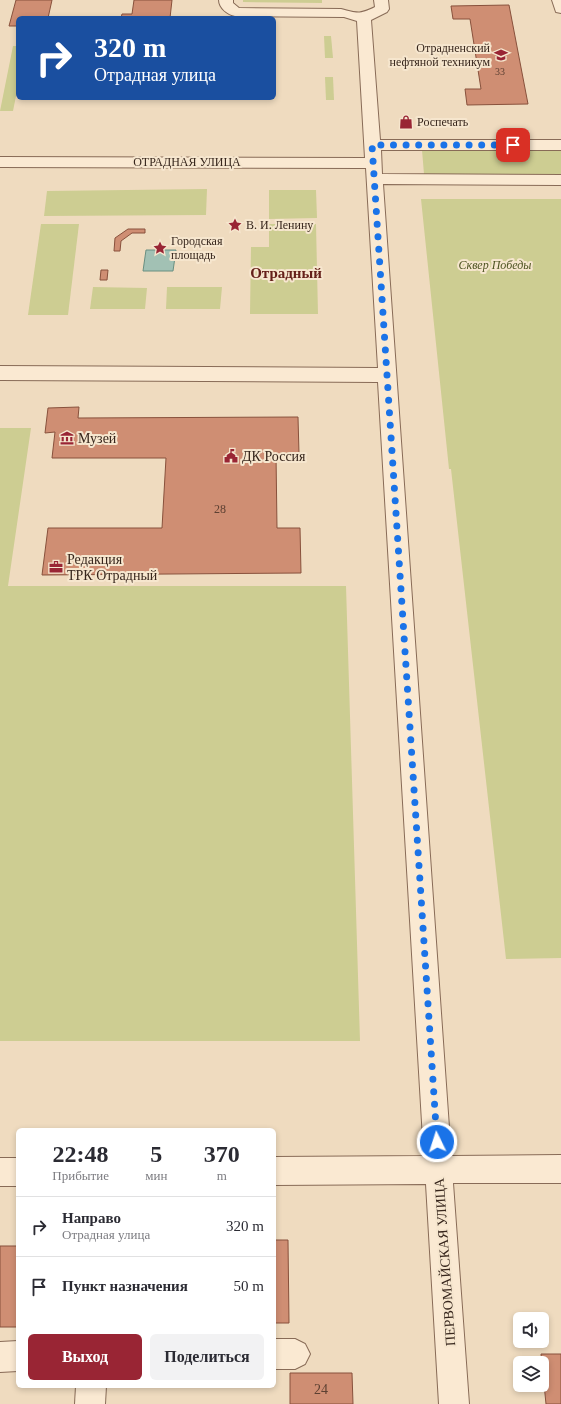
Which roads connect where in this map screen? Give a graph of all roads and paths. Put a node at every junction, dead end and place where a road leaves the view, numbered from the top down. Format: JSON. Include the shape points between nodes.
{"nodes":[{"id":1,"x":226,"y":0,"type":"edge"},
{"id":2,"x":381,"y":0,"type":"edge"},
{"id":3,"x":559,"y":0,"type":"edge"},
{"id":4,"x":340,"y":7,"type":"edge"},
{"id":5,"x":561,"y":9,"type":"edge"},
{"id":6,"x":364,"y":18,"type":"junction"},
{"id":7,"x":561,"y":145,"type":"edge"},
{"id":8,"x":0,"y":162,"type":"edge"},
{"id":9,"x":374,"y":163,"type":"junction"},
{"id":10,"x":561,"y":180,"type":"edge"},
{"id":11,"x":0,"y":373,"type":"edge"},
{"id":12,"x":387,"y":375,"type":"junction"},
{"id":13,"x":561,"y":1169,"type":"edge"},
{"id":14,"x":439,"y":1170,"type":"junction"},
{"id":15,"x":276,"y":1171,"type":"edge"},
{"id":16,"x":0,"y":1172,"type":"edge"},
{"id":17,"x":16,"y":1172,"type":"edge"},
{"id":18,"x":16,"y":1356,"type":"edge"},
{"id":19,"x":0,"y":1357,"type":"edge"},
{"id":20,"x":91,"y":1388,"type":"edge"},
{"id":21,"x":90,"y":1404,"type":"edge"},
{"id":22,"x":454,"y":1404,"type":"edge"}],
"edges":[{"from":1,"to":4,"type":"street","via":[[226,4],[235,12]]},
{"from":2,"to":6,"type":"street","via":[[382,9]]},
{"from":3,"to":5,"type":"street"},
{"from":4,"to":6,"type":"street"},
{"from":6,"to":9,"type":"street","name":"ПЕРВОМАЙСКАЯ УЛИЦА"},
{"from":7,"to":9,"type":"street","name":"ОТРАДНАЯ УЛИЦА"},
{"from":8,"to":9,"type":"street","name":"ОТРАДНАЯ УЛИЦА"},
{"from":9,"to":10,"type":"street","name":"ОТРАДНАЯ УЛИЦА"},
{"from":9,"to":12,"type":"street","name":"ПЕРВОМАЙСКАЯ УЛИЦА"},
{"from":11,"to":12,"type":"street"},
{"from":12,"to":14,"type":"street","name":"ПЕРВОМАЙСКАЯ УЛИЦА"},
{"from":13,"to":14,"type":"street"},
{"from":14,"to":15,"type":"street"},
{"from":14,"to":22,"type":"street","name":"ПЕРВОМАЙСКАЯ УЛИЦА"},
{"from":16,"to":17,"type":"street"},
{"from":18,"to":19,"type":"street"},
{"from":20,"to":21,"type":"street"}]}
